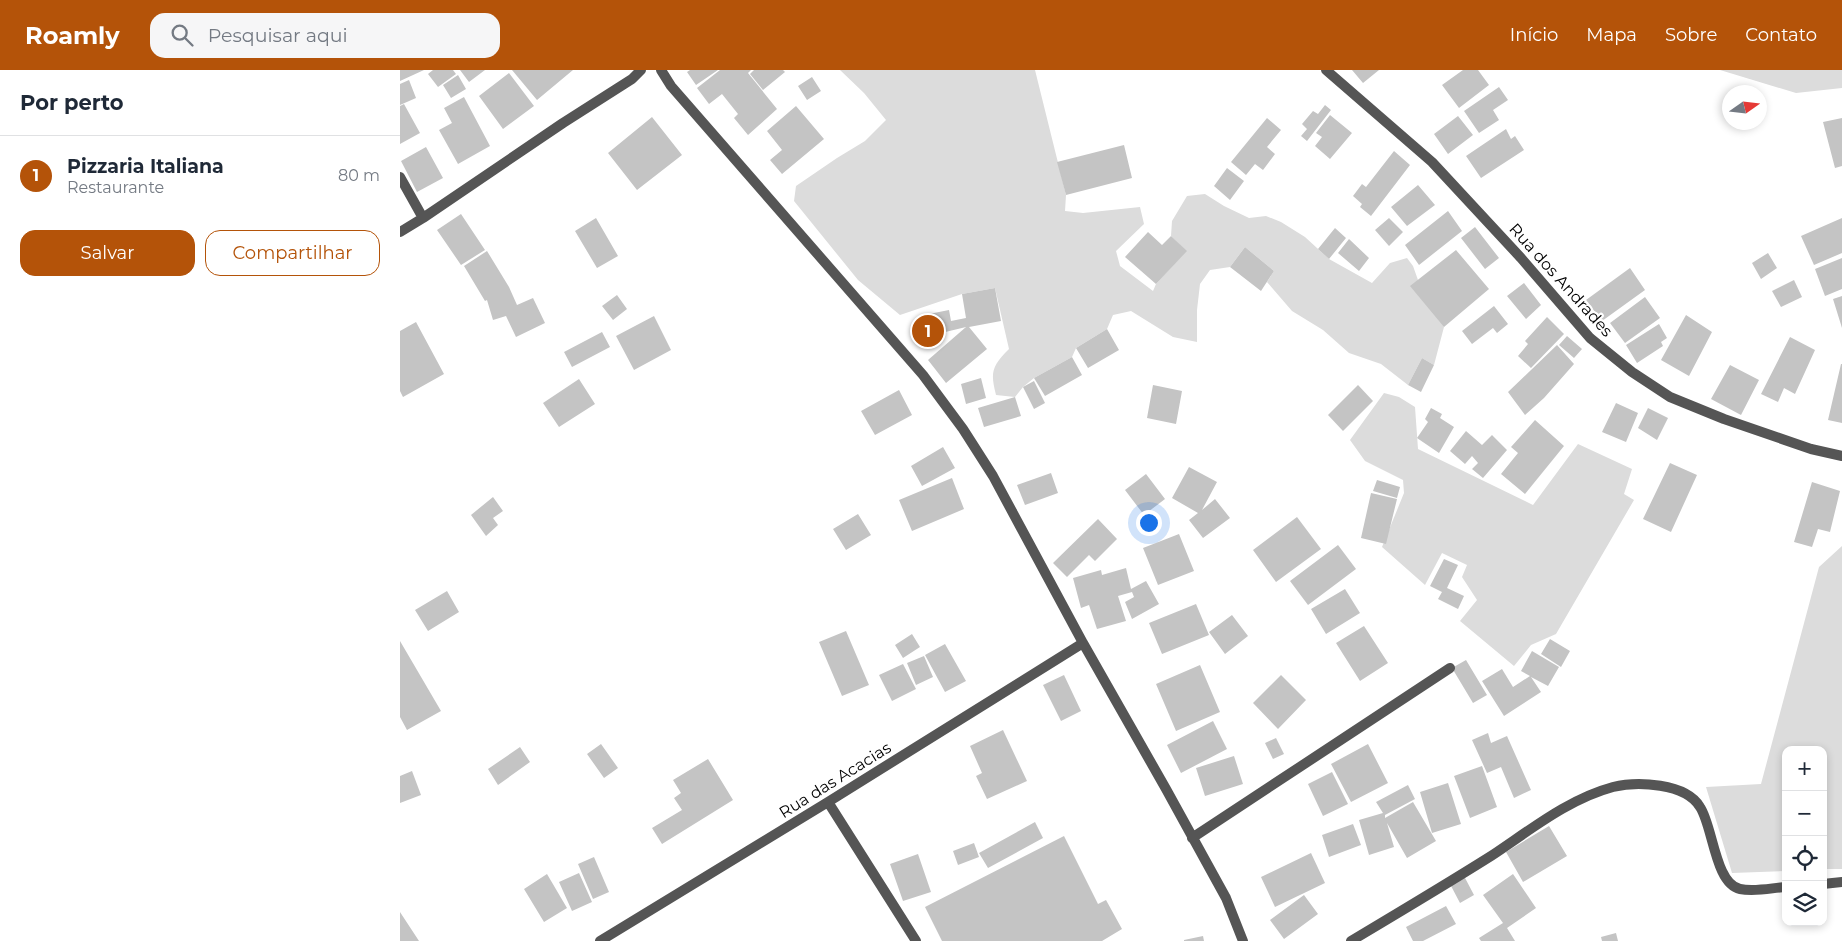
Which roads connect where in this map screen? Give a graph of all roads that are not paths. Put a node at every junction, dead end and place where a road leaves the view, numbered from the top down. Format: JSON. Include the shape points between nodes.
{"nodes":[{"id":1,"x":641,"y":70,"type":"edge"},
{"id":2,"x":660,"y":70,"type":"edge"},
{"id":3,"x":1326,"y":70,"type":"edge"},
{"id":4,"x":400,"y":177,"type":"edge"},
{"id":5,"x":423,"y":218,"type":"junction"},
{"id":6,"x":400,"y":232,"type":"edge"},
{"id":7,"x":1842,"y":456,"type":"edge"},
{"id":8,"x":1083,"y":643,"type":"junction"},
{"id":9,"x":1450,"y":668,"type":"dead end"},
{"id":10,"x":828,"y":802,"type":"junction"},
{"id":11,"x":1192,"y":838,"type":"junction"},
{"id":12,"x":1842,"y":882,"type":"edge"},
{"id":13,"x":1827,"y":884,"type":"edge"},
{"id":14,"x":1782,"y":887,"type":"edge"},
{"id":15,"x":600,"y":941,"type":"edge"},
{"id":16,"x":916,"y":941,"type":"edge"},
{"id":17,"x":1243,"y":941,"type":"edge"},
{"id":18,"x":1352,"y":941,"type":"edge"}],
"edges":[{"from":1,"to":5,"type":"street"},
{"from":2,"to":8,"type":"street","via":[[923,375],[963,429],[993,476]]},
{"from":3,"to":7,"type":"street","name":"Rua dos Andrades","via":[[1432,162],[1590,338],[1632,372],[1670,397],[1724,419],[1811,449]]},
{"from":4,"to":5,"type":"street"},
{"from":5,"to":6,"type":"street"},
{"from":8,"to":10,"type":"street","name":"Rua das Acacias"},
{"from":8,"to":11,"type":"street"},
{"from":9,"to":11,"type":"street"},
{"from":10,"to":15,"type":"street","name":"Rua das Acacias"},
{"from":10,"to":16,"type":"street"},
{"from":11,"to":17,"type":"street","via":[[1226,898]]},
{"from":12,"to":13,"type":"street"},
{"from":14,"to":18,"type":"street","via":[[1749,890],[1733,886],[1721,869],[1706,817],[1694,799],[1686,793],[1658,785],[1635,784],[1613,787],[1560,811]]}]}
